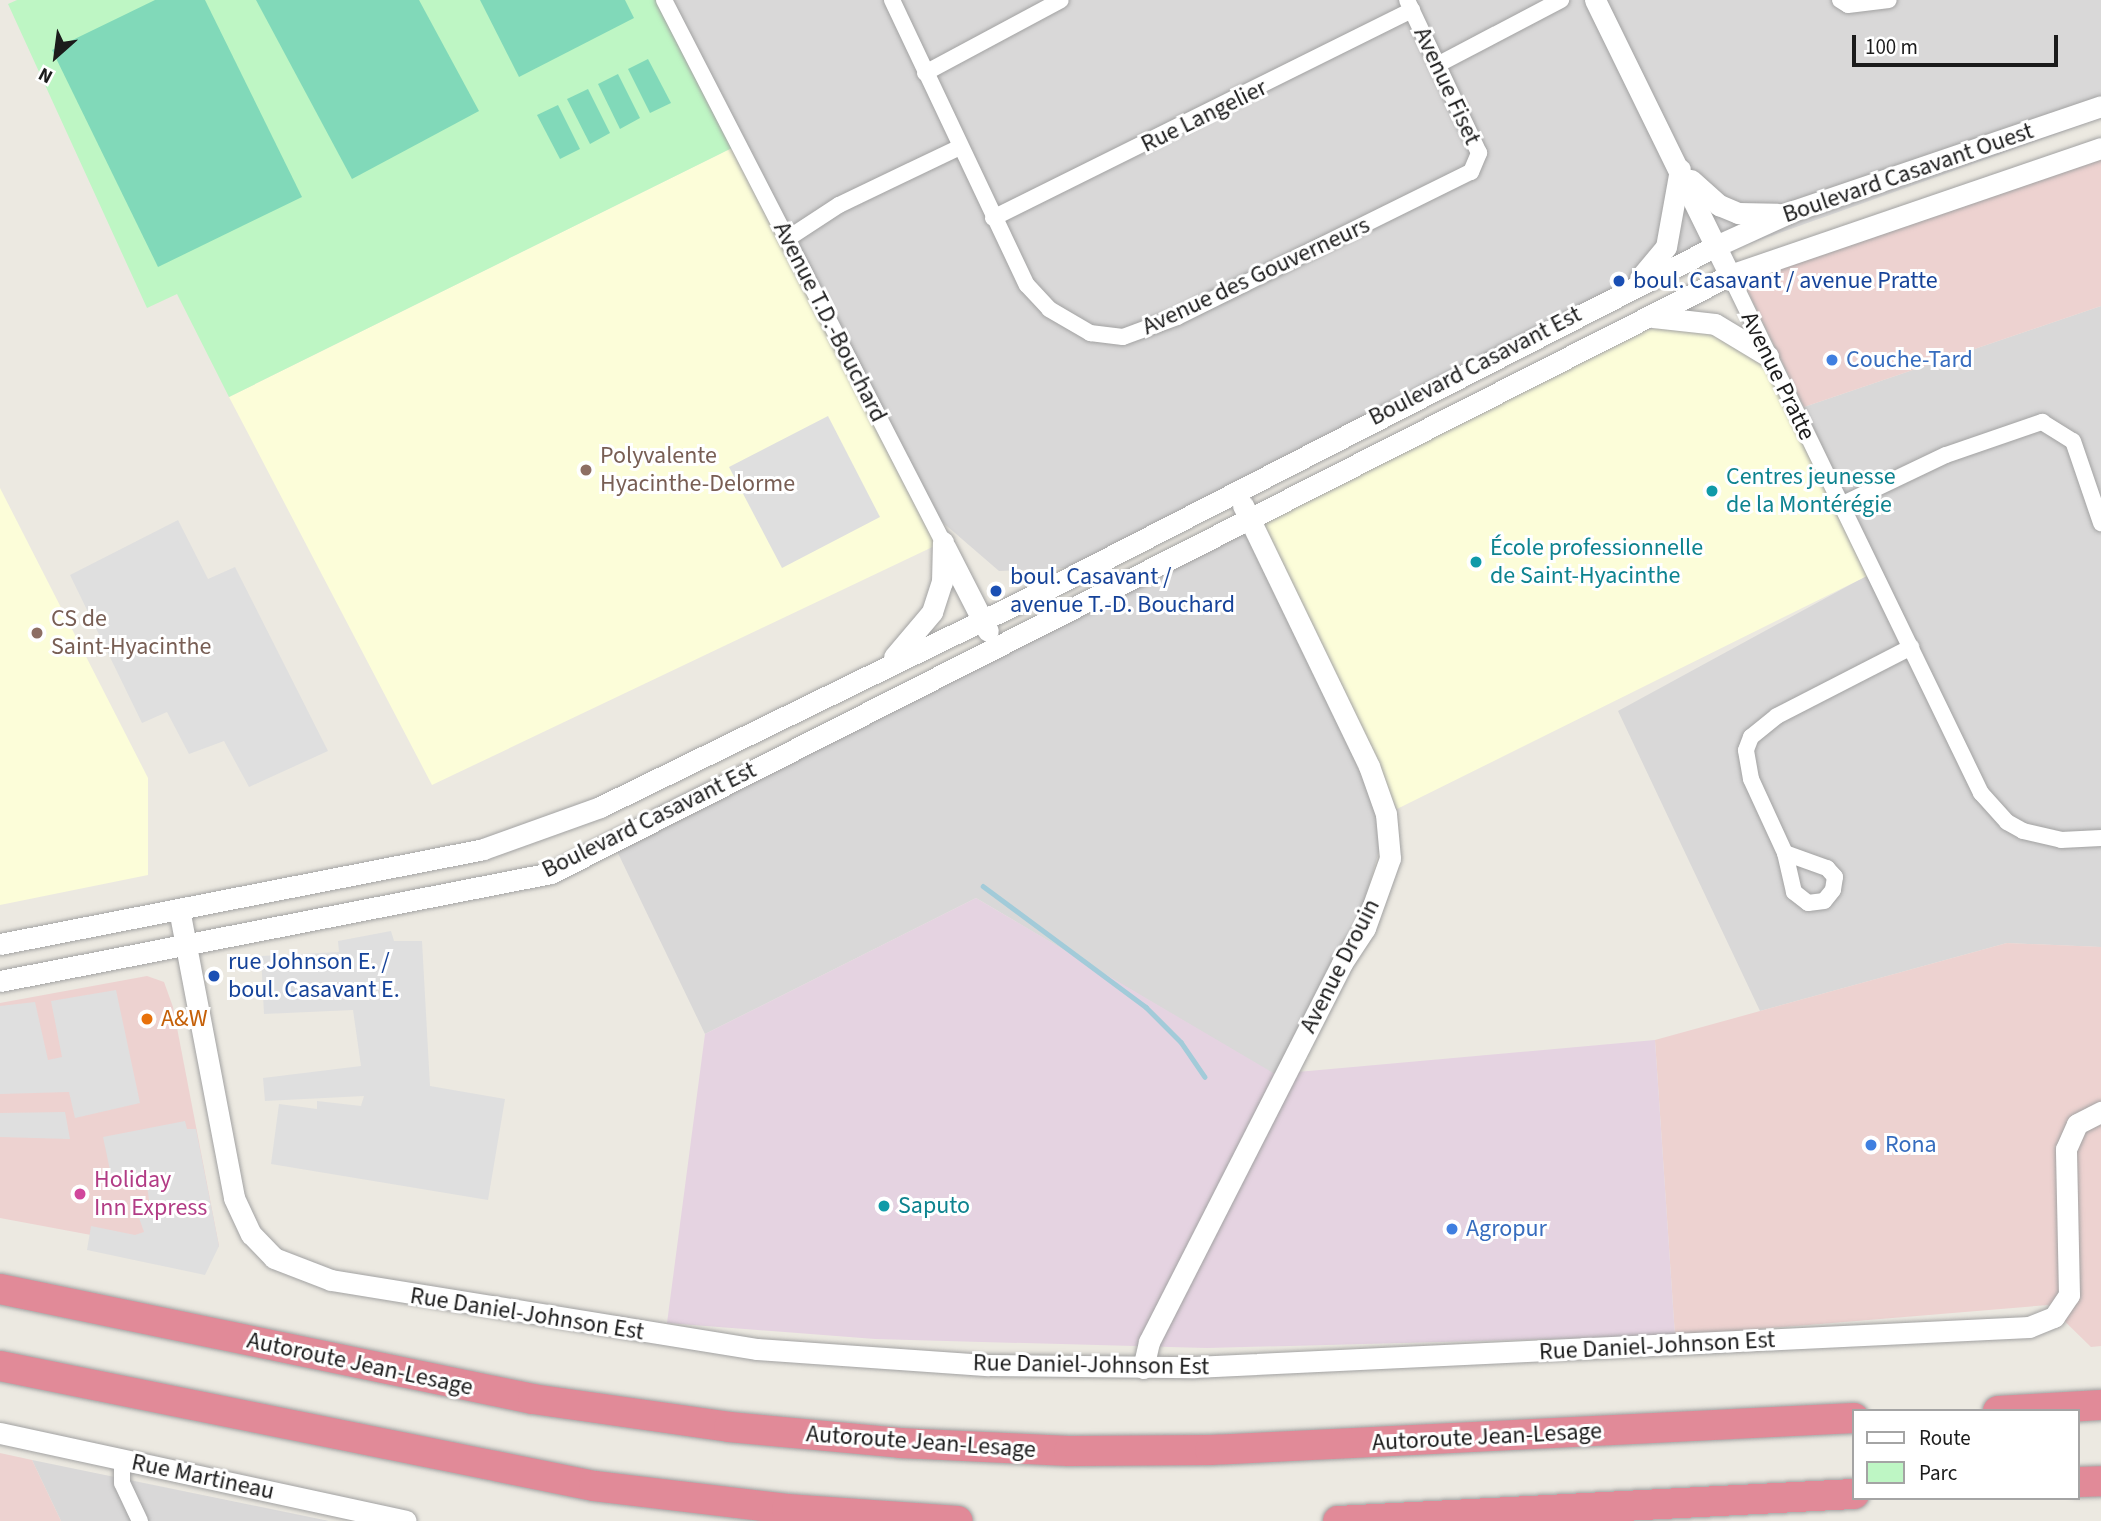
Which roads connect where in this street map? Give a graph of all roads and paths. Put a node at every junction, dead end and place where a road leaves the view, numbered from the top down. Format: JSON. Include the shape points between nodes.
{"nodes":[{"id":1,"x":664,"y":0,"type":"edge"},
{"id":2,"x":892,"y":0,"type":"edge"},
{"id":3,"x":1061,"y":0,"type":"edge"},
{"id":4,"x":1561,"y":0,"type":"edge"},
{"id":5,"x":1595,"y":0,"type":"edge"},
{"id":6,"x":1840,"y":0,"type":"edge"},
{"id":7,"x":1889,"y":0,"type":"edge"},
{"id":8,"x":1410,"y":5,"type":"edge"},
{"id":9,"x":1439,"y":64,"type":"junction"},
{"id":10,"x":925,"y":73,"type":"junction"},
{"id":11,"x":2101,"y":106,"type":"edge"},
{"id":12,"x":960,"y":147,"type":"junction"},
{"id":13,"x":2101,"y":148,"type":"edge"},
{"id":14,"x":1679,"y":169,"type":"junction"},
{"id":15,"x":1471,"y":172,"type":"joint"},
{"id":16,"x":1793,"y":211,"type":"junction"},
{"id":17,"x":993,"y":218,"type":"junction"},
{"id":18,"x":787,"y":239,"type":"junction"},
{"id":19,"x":1716,"y":246,"type":"junction"},
{"id":20,"x":1730,"y":275,"type":"junction"},
{"id":21,"x":1633,"y":285,"type":"junction"},
{"id":22,"x":1653,"y":317,"type":"junction"},
{"id":23,"x":1768,"y":356,"type":"junction"},
{"id":24,"x":1235,"y":491,"type":"junction"},
{"id":25,"x":1841,"y":505,"type":"junction"},
{"id":26,"x":1250,"y":517,"type":"junction"},
{"id":27,"x":2101,"y":523,"type":"edge"},
{"id":28,"x":943,"y":542,"type":"junction"},
{"id":29,"x":981,"y":618,"type":"junction"},
{"id":30,"x":996,"y":645,"type":"junction"},
{"id":31,"x":1910,"y":647,"type":"junction"},
{"id":32,"x":887,"y":666,"type":"junction"},
{"id":33,"x":2101,"y":838,"type":"edge"},
{"id":34,"x":1785,"y":853,"type":"dead end"},
{"id":35,"x":179,"y":909,"type":"junction"},
{"id":36,"x":0,"y":944,"type":"edge"},
{"id":37,"x":188,"y":948,"type":"junction"},
{"id":38,"x":0,"y":981,"type":"edge"},
{"id":39,"x":2101,"y":1112,"type":"edge"},
{"id":40,"x":0,"y":1289,"type":"edge"},
{"id":41,"x":0,"y":1366,"type":"edge"},
{"id":42,"x":1143,"y":1368,"type":"junction"},
{"id":43,"x":2101,"y":1405,"type":"edge"},
{"id":44,"x":2032,"y":1409,"type":"edge"},
{"id":45,"x":1853,"y":1418,"type":"edge"},
{"id":46,"x":0,"y":1433,"type":"edge"},
{"id":47,"x":122,"y":1459,"type":"junction"},
{"id":48,"x":2101,"y":1481,"type":"edge"},
{"id":49,"x":2080,"y":1482,"type":"edge"},
{"id":50,"x":1853,"y":1494,"type":"edge"},
{"id":51,"x":140,"y":1521,"type":"edge"},
{"id":52,"x":405,"y":1521,"type":"edge"},
{"id":53,"x":958,"y":1521,"type":"edge"},
{"id":54,"x":1338,"y":1521,"type":"edge"}],
"edges":[{"from":1,"to":18,"type":"street","name":"Avenue T.D.-Bouchard"},
{"from":2,"to":10,"type":"street","name":"Avenue des Gouverneurs"},
{"from":3,"to":10,"type":"street"},
{"from":4,"to":9,"type":"street"},
{"from":5,"to":14,"type":"street","name":"Avenue Pratte"},
{"from":6,"to":7,"type":"street","via":[[1848,5]]},
{"from":8,"to":9,"type":"street","name":"Avenue Fiset"},
{"from":8,"to":17,"type":"street","name":"Rue Langelier"},
{"from":9,"to":15,"type":"street","name":"Avenue Fiset","via":[[1479,153]]},
{"from":10,"to":12,"type":"street","name":"Avenue des Gouverneurs"},
{"from":11,"to":16,"type":"street","name":"Boulevard Casavant Ouest"},
{"from":12,"to":17,"type":"street","name":"Avenue des Gouverneurs"},
{"from":12,"to":18,"type":"street","via":[[839,205]]},
{"from":13,"to":20,"type":"street","name":"Boulevard Casavant Ouest"},
{"from":14,"to":16,"type":"street","via":[[1702,192],[1738,213]]},
{"from":14,"to":19,"type":"street","name":"Avenue Pratte"},
{"from":14,"to":21,"type":"street","via":[[1666,247]]},
{"from":15,"to":17,"type":"street","name":"Avenue des Gouverneurs","via":[[1177,317],[1123,337],[1090,332],[1049,309],[1027,285]]},
{"from":16,"to":19,"type":"street","name":"Boulevard Casavant Ouest"},
{"from":18,"to":28,"type":"street","name":"Avenue T.D.-Bouchard"},
{"from":19,"to":20,"type":"street","name":"Avenue Pratte"},
{"from":19,"to":21,"type":"street","name":"Boulevard Casavant Est"},
{"from":20,"to":22,"type":"street","name":"Boulevard Casavant Est"},
{"from":20,"to":23,"type":"street","name":"Avenue Pratte"},
{"from":21,"to":24,"type":"street","name":"Boulevard Casavant Est"},
{"from":22,"to":23,"type":"street","via":[[1715,324]]},
{"from":22,"to":26,"type":"street","name":"Boulevard Casavant Est"},
{"from":23,"to":25,"type":"street","name":"Avenue Pratte"},
{"from":24,"to":26,"type":"street"},
{"from":24,"to":29,"type":"street","name":"Boulevard Casavant Est"},
{"from":25,"to":27,"type":"street","via":[[1946,455],[2042,422],[2073,441]]},
{"from":25,"to":31,"type":"street","name":"Avenue Pratte"},
{"from":26,"to":30,"type":"street","name":"Boulevard Casavant Est"},
{"from":26,"to":42,"type":"street","name":"Avenue Drouin","via":[[1368,765],[1387,814],[1390,858],[1365,928],[1342,963],[1149,1342]]},
{"from":28,"to":29,"type":"street","name":"Avenue T.D.-Bouchard"},
{"from":28,"to":32,"type":"street","via":[[942,582],[932,612]]},
{"from":29,"to":30,"type":"street","name":"Avenue T.D.-Bouchard"},
{"from":29,"to":32,"type":"street","name":"Boulevard Casavant Est"},
{"from":30,"to":37,"type":"street","name":"Boulevard Casavant Est","via":[[551,873]]},
{"from":31,"to":33,"type":"street","name":"Avenue Pratte","via":[[1981,793],[2007,822],[2061,840]]},
{"from":31,"to":34,"type":"street","via":[[1777,716],[1751,737],[1746,750],[1751,779]]},
{"from":32,"to":35,"type":"street","name":"Boulevard Casavant Est","via":[[600,807],[484,849]]},
{"from":35,"to":36,"type":"street","name":"Boulevard Casavant Est"},
{"from":35,"to":37,"type":"street","name":"Rue Daniel-Johnson Est"},
{"from":37,"to":38,"type":"street","name":"Boulevard Casavant Est"},
{"from":37,"to":42,"type":"street","name":"Rue Daniel-Johnson Est","via":[[238,1208],[262,1247],[295,1270],[483,1307],[722,1345],[926,1362]]},
{"from":39,"to":42,"type":"street","name":"Rue Daniel-Johnson Est","via":[[2081,1120],[2068,1141],[2071,1288],[2059,1312],[2036,1325]]},
{"from":40,"to":45,"type":"highway","name":"Autoroute Jean-Lesage","via":[[515,1396],[853,1440],[1040,1450],[1229,1450]]},
{"from":41,"to":53,"type":"highway","via":[[594,1486],[787,1509]]},
{"from":43,"to":44,"type":"highway"},
{"from":46,"to":47,"type":"street","name":"Rue Martineau"},
{"from":47,"to":51,"type":"street","via":[[122,1483]]},
{"from":47,"to":52,"type":"street","name":"Rue Martineau"},
{"from":48,"to":49,"type":"highway"},
{"from":50,"to":54,"type":"highway"}]}
